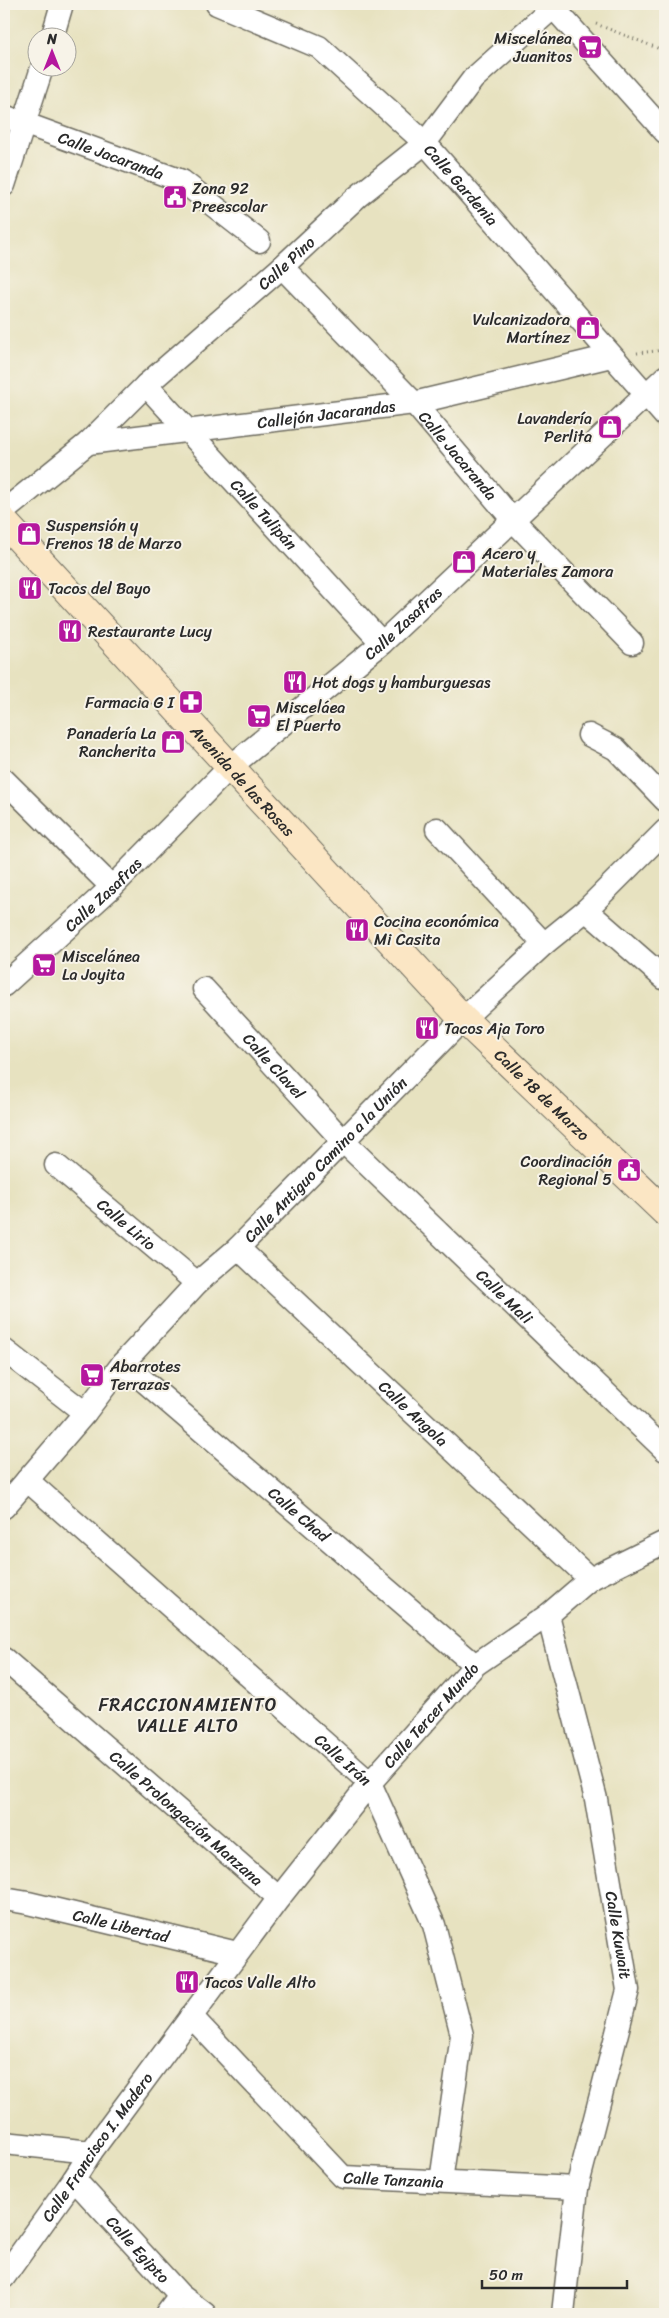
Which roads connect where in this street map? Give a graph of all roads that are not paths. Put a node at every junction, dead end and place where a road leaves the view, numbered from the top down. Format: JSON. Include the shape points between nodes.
{"nodes":[{"id":1,"x":62,"y":4,"type":"edge"},
{"id":2,"x":217,"y":4,"type":"edge"},
{"id":3,"x":552,"y":5,"type":"edge"},
{"id":4,"x":55,"y":28,"type":"edge"},
{"id":5,"x":37,"y":78,"type":"edge"},
{"id":6,"x":14,"y":119,"type":"edge"},
{"id":7,"x":665,"y":132,"type":"edge"},
{"id":8,"x":425,"y":143,"type":"junction"},
{"id":9,"x":4,"y":185,"type":"edge"},
{"id":10,"x":258,"y":241,"type":"dead end"},
{"id":11,"x":282,"y":267,"type":"junction"},
{"id":12,"x":611,"y":356,"type":"junction"},
{"id":13,"x":665,"y":378,"type":"edge"},
{"id":14,"x":146,"y":385,"type":"junction"},
{"id":15,"x":646,"y":395,"type":"junction"},
{"id":16,"x":414,"y":403,"type":"junction"},
{"id":17,"x":665,"y":416,"type":"edge"},
{"id":18,"x":187,"y":430,"type":"junction"},
{"id":19,"x":88,"y":443,"type":"junction"},
{"id":20,"x":4,"y":511,"type":"edge"},
{"id":21,"x":513,"y":520,"type":"junction"},
{"id":22,"x":4,"y":522,"type":"edge"},
{"id":23,"x":382,"y":643,"type":"junction"},
{"id":24,"x":632,"y":643,"type":"dead end"},
{"id":25,"x":589,"y":735,"type":"dead end"},
{"id":26,"x":230,"y":767,"type":"junction"},
{"id":27,"x":4,"y":780,"type":"edge"},
{"id":28,"x":665,"y":800,"type":"edge"},
{"id":29,"x":437,"y":829,"type":"dead end"},
{"id":30,"x":665,"y":831,"type":"edge"},
{"id":31,"x":112,"y":887,"type":"junction"},
{"id":32,"x":586,"y":910,"type":"junction"},
{"id":33,"x":544,"y":944,"type":"junction"},
{"id":34,"x":665,"y":979,"type":"edge"},
{"id":35,"x":4,"y":985,"type":"edge"},
{"id":36,"x":204,"y":989,"type":"dead end"},
{"id":37,"x":463,"y":1019,"type":"junction"},
{"id":38,"x":344,"y":1142,"type":"junction"},
{"id":39,"x":56,"y":1165,"type":"dead end"},
{"id":40,"x":665,"y":1212,"type":"edge"},
{"id":41,"x":238,"y":1248,"type":"junction"},
{"id":42,"x":197,"y":1283,"type":"junction"},
{"id":43,"x":4,"y":1350,"type":"edge"},
{"id":44,"x":123,"y":1363,"type":"junction"},
{"id":45,"x":86,"y":1413,"type":"junction"},
{"id":46,"x":665,"y":1450,"type":"edge"},
{"id":47,"x":27,"y":1480,"type":"junction"},
{"id":48,"x":4,"y":1507,"type":"edge"},
{"id":49,"x":665,"y":1542,"type":"edge"},
{"id":50,"x":590,"y":1578,"type":"junction"},
{"id":51,"x":548,"y":1615,"type":"junction"},
{"id":52,"x":4,"y":1659,"type":"edge"},
{"id":53,"x":475,"y":1665,"type":"junction"},
{"id":54,"x":370,"y":1783,"type":"junction"},
{"id":55,"x":279,"y":1898,"type":"junction"},
{"id":56,"x":4,"y":1899,"type":"edge"},
{"id":57,"x":237,"y":1953,"type":"junction"},
{"id":58,"x":190,"y":2016,"type":"junction"},
{"id":59,"x":4,"y":2143,"type":"edge"},
{"id":60,"x":91,"y":2152,"type":"junction"},
{"id":61,"x":74,"y":2180,"type":"junction"},
{"id":62,"x":441,"y":2181,"type":"junction"},
{"id":63,"x":577,"y":2188,"type":"junction"},
{"id":64,"x":4,"y":2278,"type":"edge"},
{"id":65,"x":180,"y":2295,"type":"junction"},
{"id":66,"x":166,"y":2314,"type":"edge"},
{"id":67,"x":205,"y":2314,"type":"edge"},
{"id":68,"x":563,"y":2314,"type":"edge"}],
"edges":[{"from":1,"to":4,"type":"street"},
{"from":2,"to":8,"type":"street","name":"Calle Gardenia","via":[[319,47]]},
{"from":3,"to":7,"type":"street"},
{"from":3,"to":8,"type":"street","name":"Calle Pino","via":[[472,79]]},
{"from":5,"to":6,"type":"street"},
{"from":6,"to":9,"type":"street"},
{"from":6,"to":10,"type":"street","name":"Calle Jacaranda","via":[[182,182]]},
{"from":8,"to":11,"type":"street","name":"Calle Pino","via":[[357,196]]},
{"from":8,"to":12,"type":"street","name":"Calle Gardenia"},
{"from":11,"to":14,"type":"street","name":"Calle Pino"},
{"from":11,"to":16,"type":"street","name":"Calle Jacaranda"},
{"from":12,"to":15,"type":"street","name":"Calle Gardenia"},
{"from":12,"to":16,"type":"street","name":"Callejón Jacarandas"},
{"from":13,"to":15,"type":"street","name":"Calle Zasafras"},
{"from":14,"to":18,"type":"street","name":"Calle Tulipán"},
{"from":14,"to":19,"type":"street","name":"Calle Pino"},
{"from":15,"to":17,"type":"street","name":"Calle Gardenia"},
{"from":15,"to":21,"type":"street","name":"Calle Zasafras"},
{"from":16,"to":18,"type":"street","name":"Callejón Jacarandas"},
{"from":16,"to":21,"type":"street","name":"Calle Jacaranda"},
{"from":18,"to":19,"type":"street","name":"Callejón Jacarandas"},
{"from":18,"to":23,"type":"street","name":"Calle Tulipán"},
{"from":19,"to":20,"type":"street","name":"Calle Pino"},
{"from":21,"to":23,"type":"street","name":"Calle Zasafras"},
{"from":21,"to":24,"type":"street","name":"Calle Jacaranda"},
{"from":22,"to":26,"type":"street","name":"Avenida de las Rosas"},
{"from":23,"to":26,"type":"street","name":"Calle Zasafras"},
{"from":25,"to":28,"type":"street","via":[[616,749]]},
{"from":26,"to":31,"type":"street","name":"Calle Zasafras"},
{"from":26,"to":37,"type":"street","name":"Avenida de las Rosas"},
{"from":27,"to":31,"type":"street"},
{"from":29,"to":33,"type":"street"},
{"from":30,"to":32,"type":"street","name":"Calle Antiguo Camino a la Unión"},
{"from":31,"to":35,"type":"street","name":"Calle Zasafras"},
{"from":32,"to":33,"type":"street","name":"Calle Antiguo Camino a la Unión"},
{"from":32,"to":34,"type":"street"},
{"from":33,"to":37,"type":"street","name":"Calle Antiguo Camino a la Unión"},
{"from":36,"to":38,"type":"street","name":"Calle Clavel"},
{"from":37,"to":38,"type":"street","name":"Calle Antiguo Camino a la Unión"},
{"from":37,"to":40,"type":"street","name":"Calle 18 de Marzo"},
{"from":38,"to":41,"type":"street","name":"Calle Antiguo Camino a la Unión"},
{"from":38,"to":46,"type":"street","name":"Calle Mali"},
{"from":39,"to":42,"type":"street","name":"Calle Lirio"},
{"from":41,"to":42,"type":"street","name":"Calle Antiguo Camino a la Unión"},
{"from":41,"to":50,"type":"street","name":"Calle Angola"},
{"from":42,"to":44,"type":"street","name":"Calle Antiguo Camino a la Unión"},
{"from":43,"to":45,"type":"street"},
{"from":44,"to":45,"type":"street","name":"Calle Antiguo Camino a la Unión"},
{"from":44,"to":53,"type":"street","name":"Calle Chad"},
{"from":45,"to":47,"type":"street","name":"Calle Antiguo Camino a la Unión"},
{"from":47,"to":48,"type":"street","name":"Calle Antiguo Camino a la Unión"},
{"from":47,"to":54,"type":"street","name":"Calle Irán"},
{"from":49,"to":50,"type":"street","name":"Calle Tercer Mundo"},
{"from":50,"to":51,"type":"street","name":"Calle Tercer Mundo"},
{"from":51,"to":53,"type":"street","name":"Calle Tercer Mundo"},
{"from":51,"to":63,"type":"street","name":"Calle Kuwait","via":[[596,1799],[628,1990]]},
{"from":52,"to":55,"type":"street","name":"Calle Prolongación Manzana"},
{"from":53,"to":54,"type":"street","name":"Calle Tercer Mundo"},
{"from":54,"to":55,"type":"street","name":"Calle Tercer Mundo"},
{"from":54,"to":62,"type":"street","name":"Calle Irán","via":[[434,1925],[462,2035]]},
{"from":55,"to":57,"type":"street","name":"Calle Tercer Mundo"},
{"from":56,"to":57,"type":"street","name":"Calle Libertad"},
{"from":57,"to":58,"type":"street","name":"Calle Tercer Mundo"},
{"from":58,"to":60,"type":"street","name":"Calle Francisco I. Madero"},
{"from":58,"to":62,"type":"street","name":"Calle Tanzania","via":[[343,2177]]},
{"from":59,"to":60,"type":"street"},
{"from":60,"to":61,"type":"street","name":"Calle Francisco I. Madero"},
{"from":61,"to":64,"type":"street","name":"Calle Francisco I. Madero"},
{"from":61,"to":65,"type":"street","name":"Calle Egipto"},
{"from":62,"to":63,"type":"street","name":"Calle Tanzania"},
{"from":63,"to":68,"type":"street","name":"Calle Kuwait"},
{"from":65,"to":66,"type":"street"},
{"from":65,"to":67,"type":"street","name":"Calle Egipto"}]}
